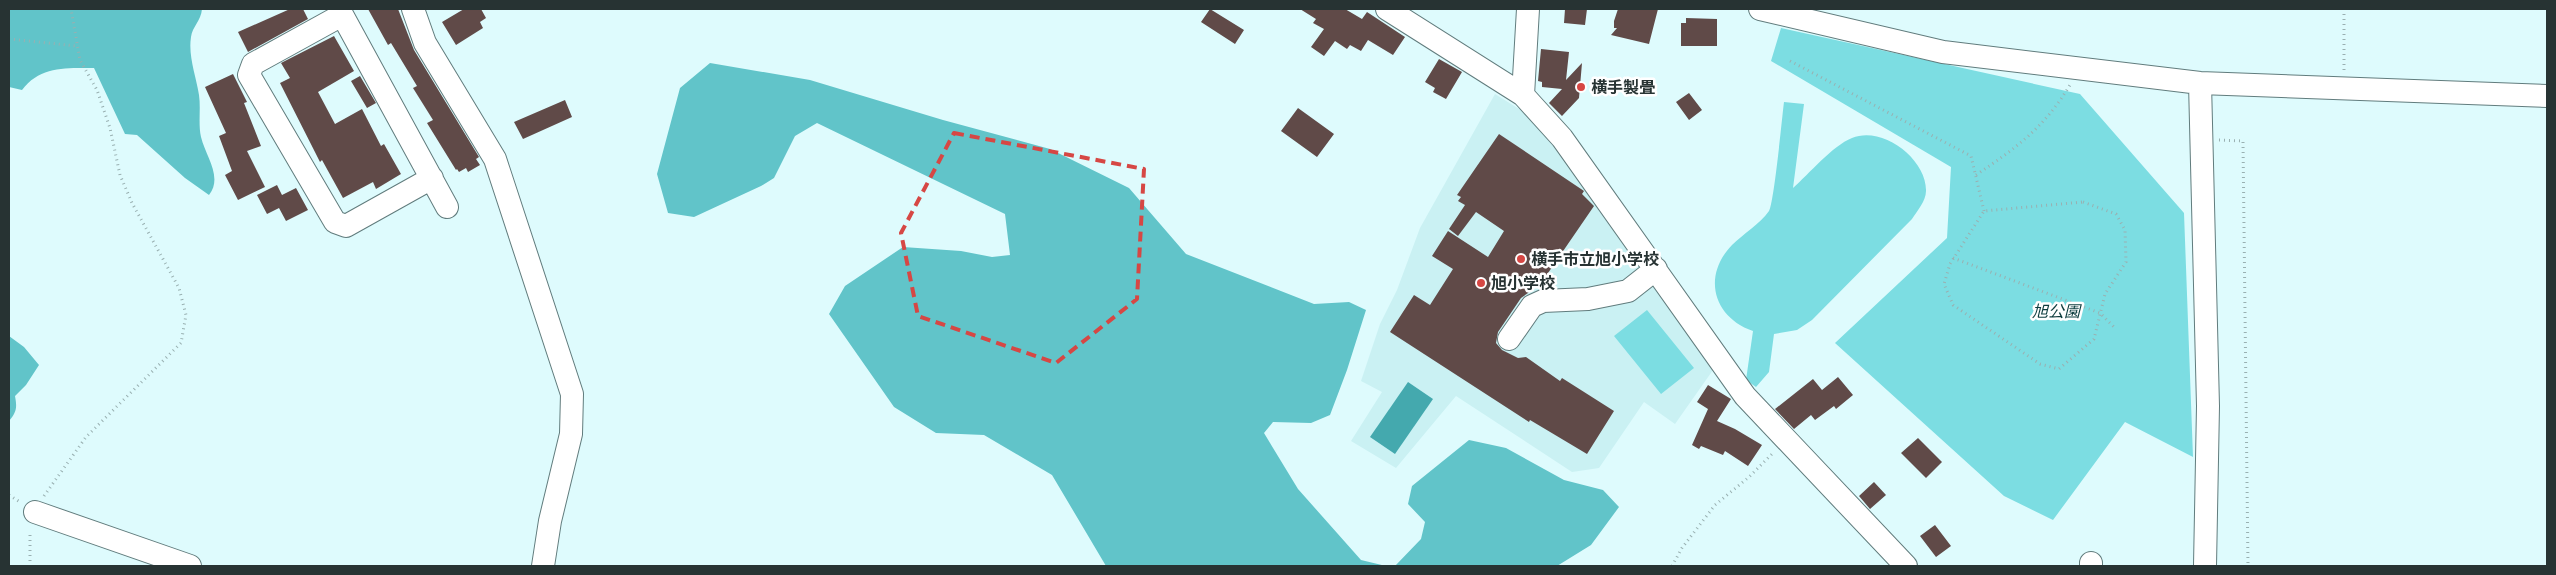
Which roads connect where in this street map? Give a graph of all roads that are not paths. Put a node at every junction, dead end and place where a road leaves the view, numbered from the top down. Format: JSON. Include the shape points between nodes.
{"nodes":[{"id":1,"x":413,"y":9,"type":"edge"},
{"id":2,"x":1387,"y":9,"type":"edge"},
{"id":3,"x":1528,"y":9,"type":"edge"},
{"id":4,"x":1760,"y":9,"type":"edge"},
{"id":5,"x":341,"y":12,"type":"edge"},
{"id":6,"x":2200,"y":83,"type":"junction"},
{"id":7,"x":1523,"y":95,"type":"junction"},
{"id":8,"x":2547,"y":96,"type":"edge"},
{"id":9,"x":432,"y":178,"type":"junction"},
{"id":10,"x":448,"y":207,"type":"dead end"},
{"id":11,"x":1656,"y":268,"type":"junction"},
{"id":12,"x":1509,"y":339,"type":"dead end"},
{"id":13,"x":35,"y":512,"type":"road end"},
{"id":14,"x":190,"y":566,"type":"edge"},
{"id":15,"x":543,"y":566,"type":"edge"},
{"id":16,"x":1906,"y":566,"type":"edge"},
{"id":17,"x":2205,"y":566,"type":"edge"}],
"edges":[{"from":1,"to":15,"type":"street","via":[[425,43],[495,159],[572,394],[571,434]]},
{"from":2,"to":7,"type":"street"},
{"from":3,"to":7,"type":"street"},
{"from":4,"to":6,"type":"street","via":[[1943,52]]},
{"from":5,"to":9,"type":"street"},
{"from":5,"to":9,"type":"street","via":[[253,64],[249,74],[334,222],[346,226]]},
{"from":6,"to":8,"type":"street"},
{"from":6,"to":17,"type":"street","via":[[2208,406]]},
{"from":7,"to":11,"type":"street","via":[[1562,138]]},
{"from":9,"to":10,"type":"street"},
{"from":11,"to":12,"type":"street","via":[[1628,291],[1588,299],[1543,301],[1532,306]]},
{"from":11,"to":16,"type":"street","via":[[1745,396]]},
{"from":13,"to":14,"type":"street"}]}
